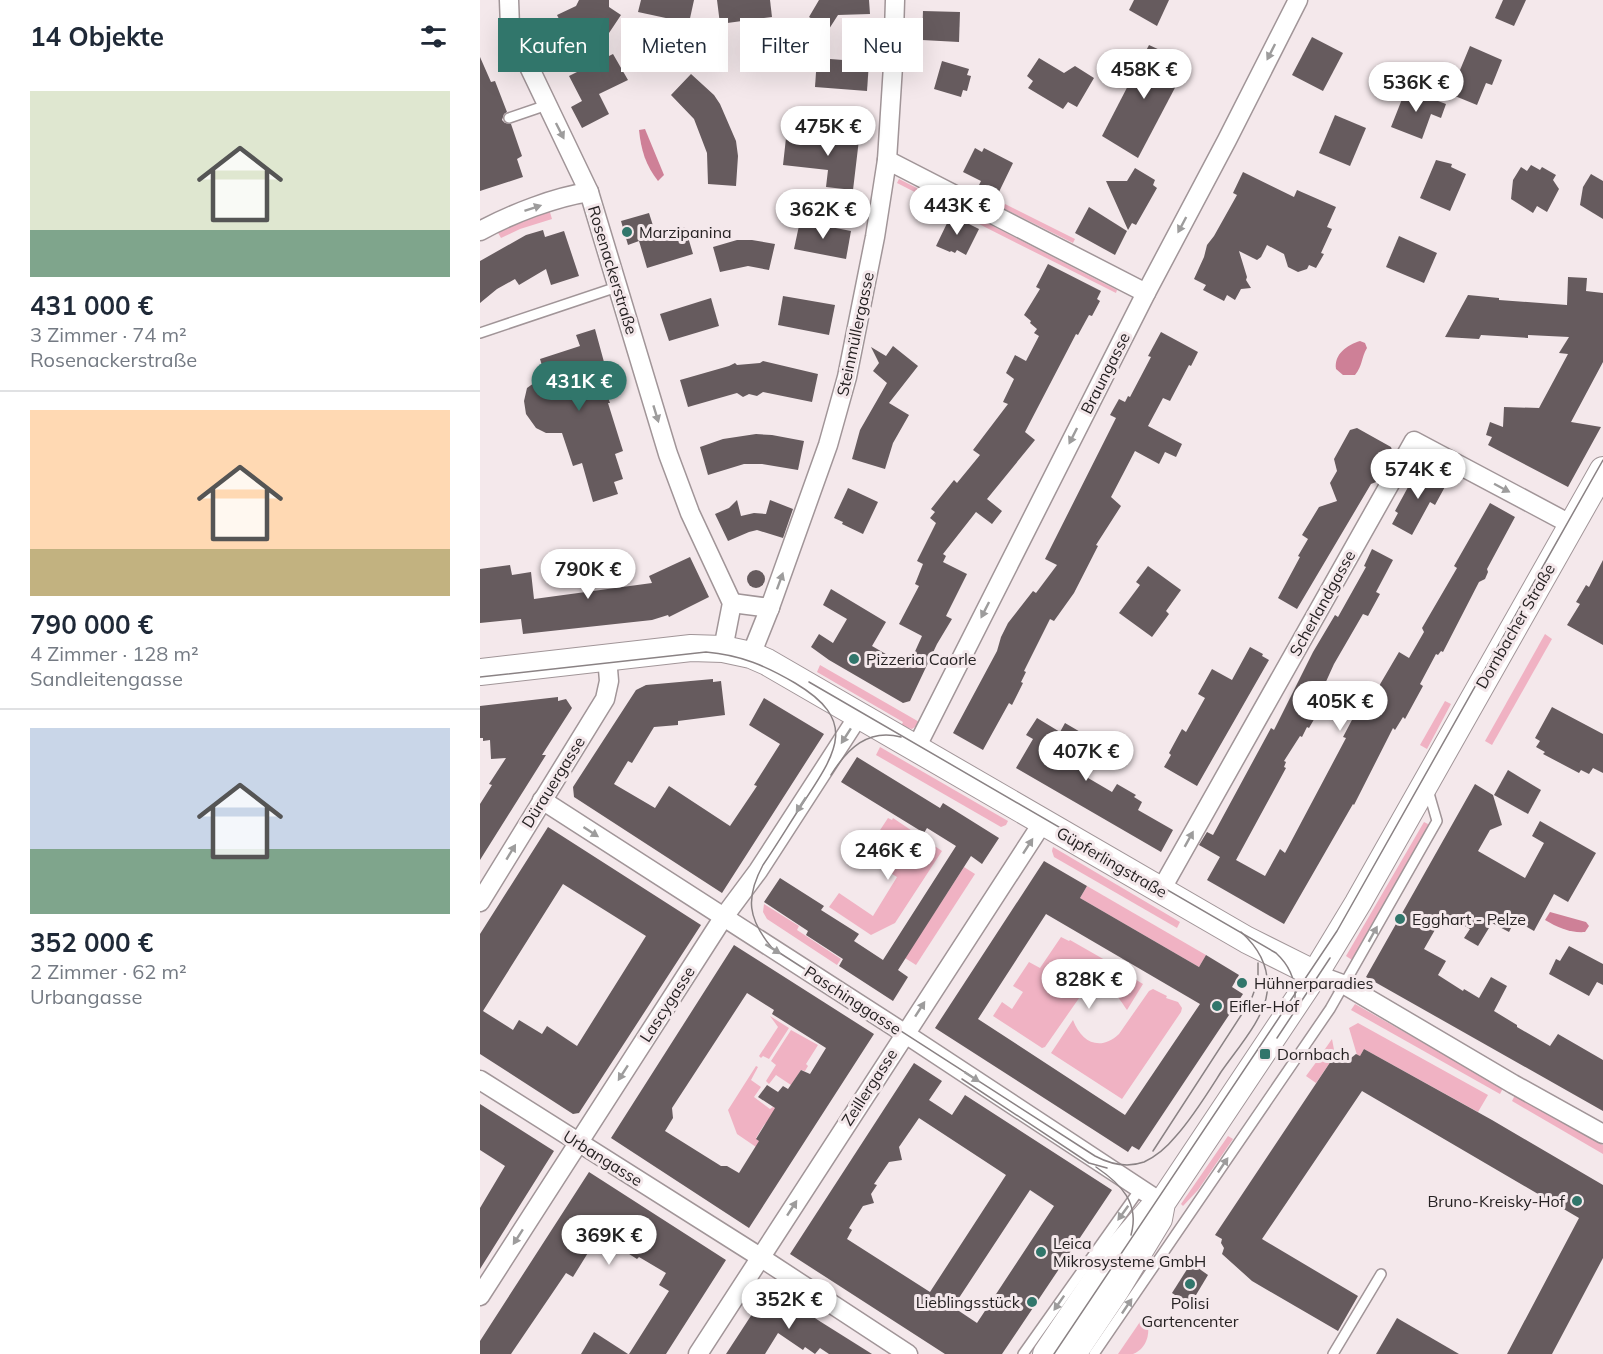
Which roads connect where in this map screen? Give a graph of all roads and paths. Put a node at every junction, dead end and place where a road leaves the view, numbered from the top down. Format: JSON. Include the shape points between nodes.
{"nodes":[{"id":1,"x":509,"y":0,"type":"edge"},
{"id":2,"x":895,"y":0,"type":"edge"},
{"id":3,"x":1298,"y":0,"type":"edge"},
{"id":4,"x":547,"y":105,"type":"junction"},
{"id":5,"x":509,"y":118,"type":"dead end"},
{"id":6,"x":887,"y":160,"type":"junction"},
{"id":7,"x":589,"y":192,"type":"junction"},
{"id":8,"x":480,"y":231,"type":"edge"},
{"id":9,"x":617,"y":288,"type":"junction"},
{"id":10,"x":1146,"y":293,"type":"junction"},
{"id":11,"x":480,"y":333,"type":"edge"},
{"id":12,"x":1603,"y":470,"type":"edge"},
{"id":13,"x":1572,"y":525,"type":"junction"},
{"id":14,"x":732,"y":603,"type":"junction"},
{"id":15,"x":770,"y":608,"type":"junction"},
{"id":16,"x":723,"y":649,"type":"junction"},
{"id":17,"x":751,"y":655,"type":"junction"},
{"id":18,"x":607,"y":657,"type":"junction"},
{"id":19,"x":480,"y":672,"type":"edge"},
{"id":20,"x":859,"y":715,"type":"junction"},
{"id":21,"x":915,"y":748,"type":"junction"},
{"id":22,"x":1426,"y":782,"type":"junction"},
{"id":23,"x":542,"y":800,"type":"junction"},
{"id":24,"x":1043,"y":822,"type":"junction"},
{"id":25,"x":1161,"y":890,"type":"junction"},
{"id":26,"x":480,"y":902,"type":"edge"},
{"id":27,"x":723,"y":918,"type":"junction"},
{"id":28,"x":1315,"y":974,"type":"junction"},
{"id":29,"x":1345,"y":985,"type":"junction"},
{"id":30,"x":904,"y":1033,"type":"junction"},
{"id":31,"x":480,"y":1080,"type":"edge"},
{"id":32,"x":1603,"y":1134,"type":"edge"},
{"id":33,"x":579,"y":1143,"type":"junction"},
{"id":34,"x":1140,"y":1189,"type":"junction"},
{"id":35,"x":1162,"y":1203,"type":"junction"},
{"id":36,"x":760,"y":1257,"type":"junction"},
{"id":37,"x":1381,"y":1274,"type":"dead end"},
{"id":38,"x":1111,"y":1279,"type":"dead end"},
{"id":39,"x":480,"y":1296,"type":"edge"},
{"id":40,"x":698,"y":1354,"type":"edge"},
{"id":41,"x":908,"y":1354,"type":"edge"},
{"id":42,"x":1023,"y":1354,"type":"edge"},
{"id":43,"x":1046,"y":1354,"type":"edge"},
{"id":44,"x":1073,"y":1354,"type":"edge"},
{"id":45,"x":1095,"y":1354,"type":"edge"},
{"id":46,"x":1333,"y":1354,"type":"edge"}],
"edges":[{"from":1,"to":4,"type":"street","name":"Rosenackerstraße","via":[[510,27]]},
{"from":2,"to":6,"type":"street","name":"Steinmüllergasse"},
{"from":3,"to":10,"type":"street","name":"Braungasse","one_way":true},
{"from":4,"to":5,"type":"lane"},
{"from":4,"to":7,"type":"street","name":"Rosenackerstraße","one_way":true},
{"from":6,"to":10,"type":"street"},
{"from":15,"to":6,"type":"street","name":"Steinmüllergasse","one_way":true,"via":[[828,445],[847,377]]},
{"from":8,"to":7,"type":"street","one_way":true,"via":[[505,217]]},
{"from":7,"to":9,"type":"street","name":"Rosenackerstraße"},
{"from":9,"to":11,"type":"lane"},
{"from":9,"to":14,"type":"street","name":"Rosenackerstraße","one_way":true,"via":[[668,454],[690,513]]},
{"from":10,"to":21,"type":"street","name":"Braungasse","one_way":true},
{"from":12,"to":13,"type":"main road","name":"Dornbacher Straße"},
{"from":13,"to":22,"type":"main road","name":"Dornbacher Straße"},
{"from":25,"to":13,"type":"street","name":"Scherlandgasse","one_way":true,"via":[[1413,441]]},
{"from":14,"to":15,"type":"street"},
{"from":14,"to":16,"type":"street"},
{"from":15,"to":17,"type":"street","name":"Steinmüllergasse"},
{"from":16,"to":17,"type":"main road","name":"Güpferlingstraße"},
{"from":16,"to":18,"type":"main road","name":"Güpferlingstraße","via":[[691,648]]},
{"from":17,"to":20,"type":"main road","name":"Güpferlingstraße"},
{"from":18,"to":19,"type":"main road","name":"Güpferlingstraße"},
{"from":18,"to":23,"type":"street","name":"Dürauergasse","via":[[609,681],[605,699]]},
{"from":20,"to":21,"type":"main road","name":"Güpferlingstraße"},
{"from":20,"to":27,"type":"street","name":"Lascygasse","one_way":true},
{"from":21,"to":24,"type":"main road","name":"Güpferlingstraße"},
{"from":22,"to":28,"type":"main road","name":"Dornbacher Straße"},
{"from":29,"to":22,"type":"lane","one_way":true,"via":[[1437,821]]},
{"from":26,"to":23,"type":"street","name":"Dürauergasse","one_way":true},
{"from":23,"to":27,"type":"street","name":"Paschinggasse","one_way":true},
{"from":24,"to":25,"type":"main road","name":"Güpferlingstraße"},
{"from":30,"to":24,"type":"street","name":"Zeillergasse","one_way":true},
{"from":25,"to":28,"type":"main road","name":"Güpferlingstraße","via":[[1271,954]]},
{"from":27,"to":30,"type":"street","name":"Paschinggasse","one_way":true},
{"from":27,"to":33,"type":"street","name":"Lascygasse","one_way":true},
{"from":28,"to":29,"type":"street","name":"Güpferlingstraße"},
{"from":28,"to":35,"type":"main road","name":"Dornbacher Straße"},
{"from":29,"to":32,"type":"street","name":"Güpferlingstraße"},
{"from":45,"to":29,"type":"lane","one_way":true},
{"from":30,"to":34,"type":"street","name":"Paschinggasse","one_way":true},
{"from":36,"to":30,"type":"street","name":"Zeillergasse","one_way":true},
{"from":31,"to":33,"type":"street","name":"Urbangasse"},
{"from":33,"to":36,"type":"street","name":"Urbangasse"},
{"from":33,"to":39,"type":"street","name":"Lascygasse","one_way":true},
{"from":34,"to":35,"type":"street","name":"Paschinggasse"},
{"from":34,"to":42,"type":"lane","one_way":true},
{"from":35,"to":38,"type":"lane"},
{"from":35,"to":43,"type":"main road","via":[[1152,1209],[1115,1252]]},
{"from":35,"to":44,"type":"main road","via":[[1159,1219]]},
{"from":36,"to":40,"type":"street","name":"Zeillergasse"},
{"from":36,"to":41,"type":"street","name":"Urbangasse"},
{"from":37,"to":46,"type":"lane"}]}
